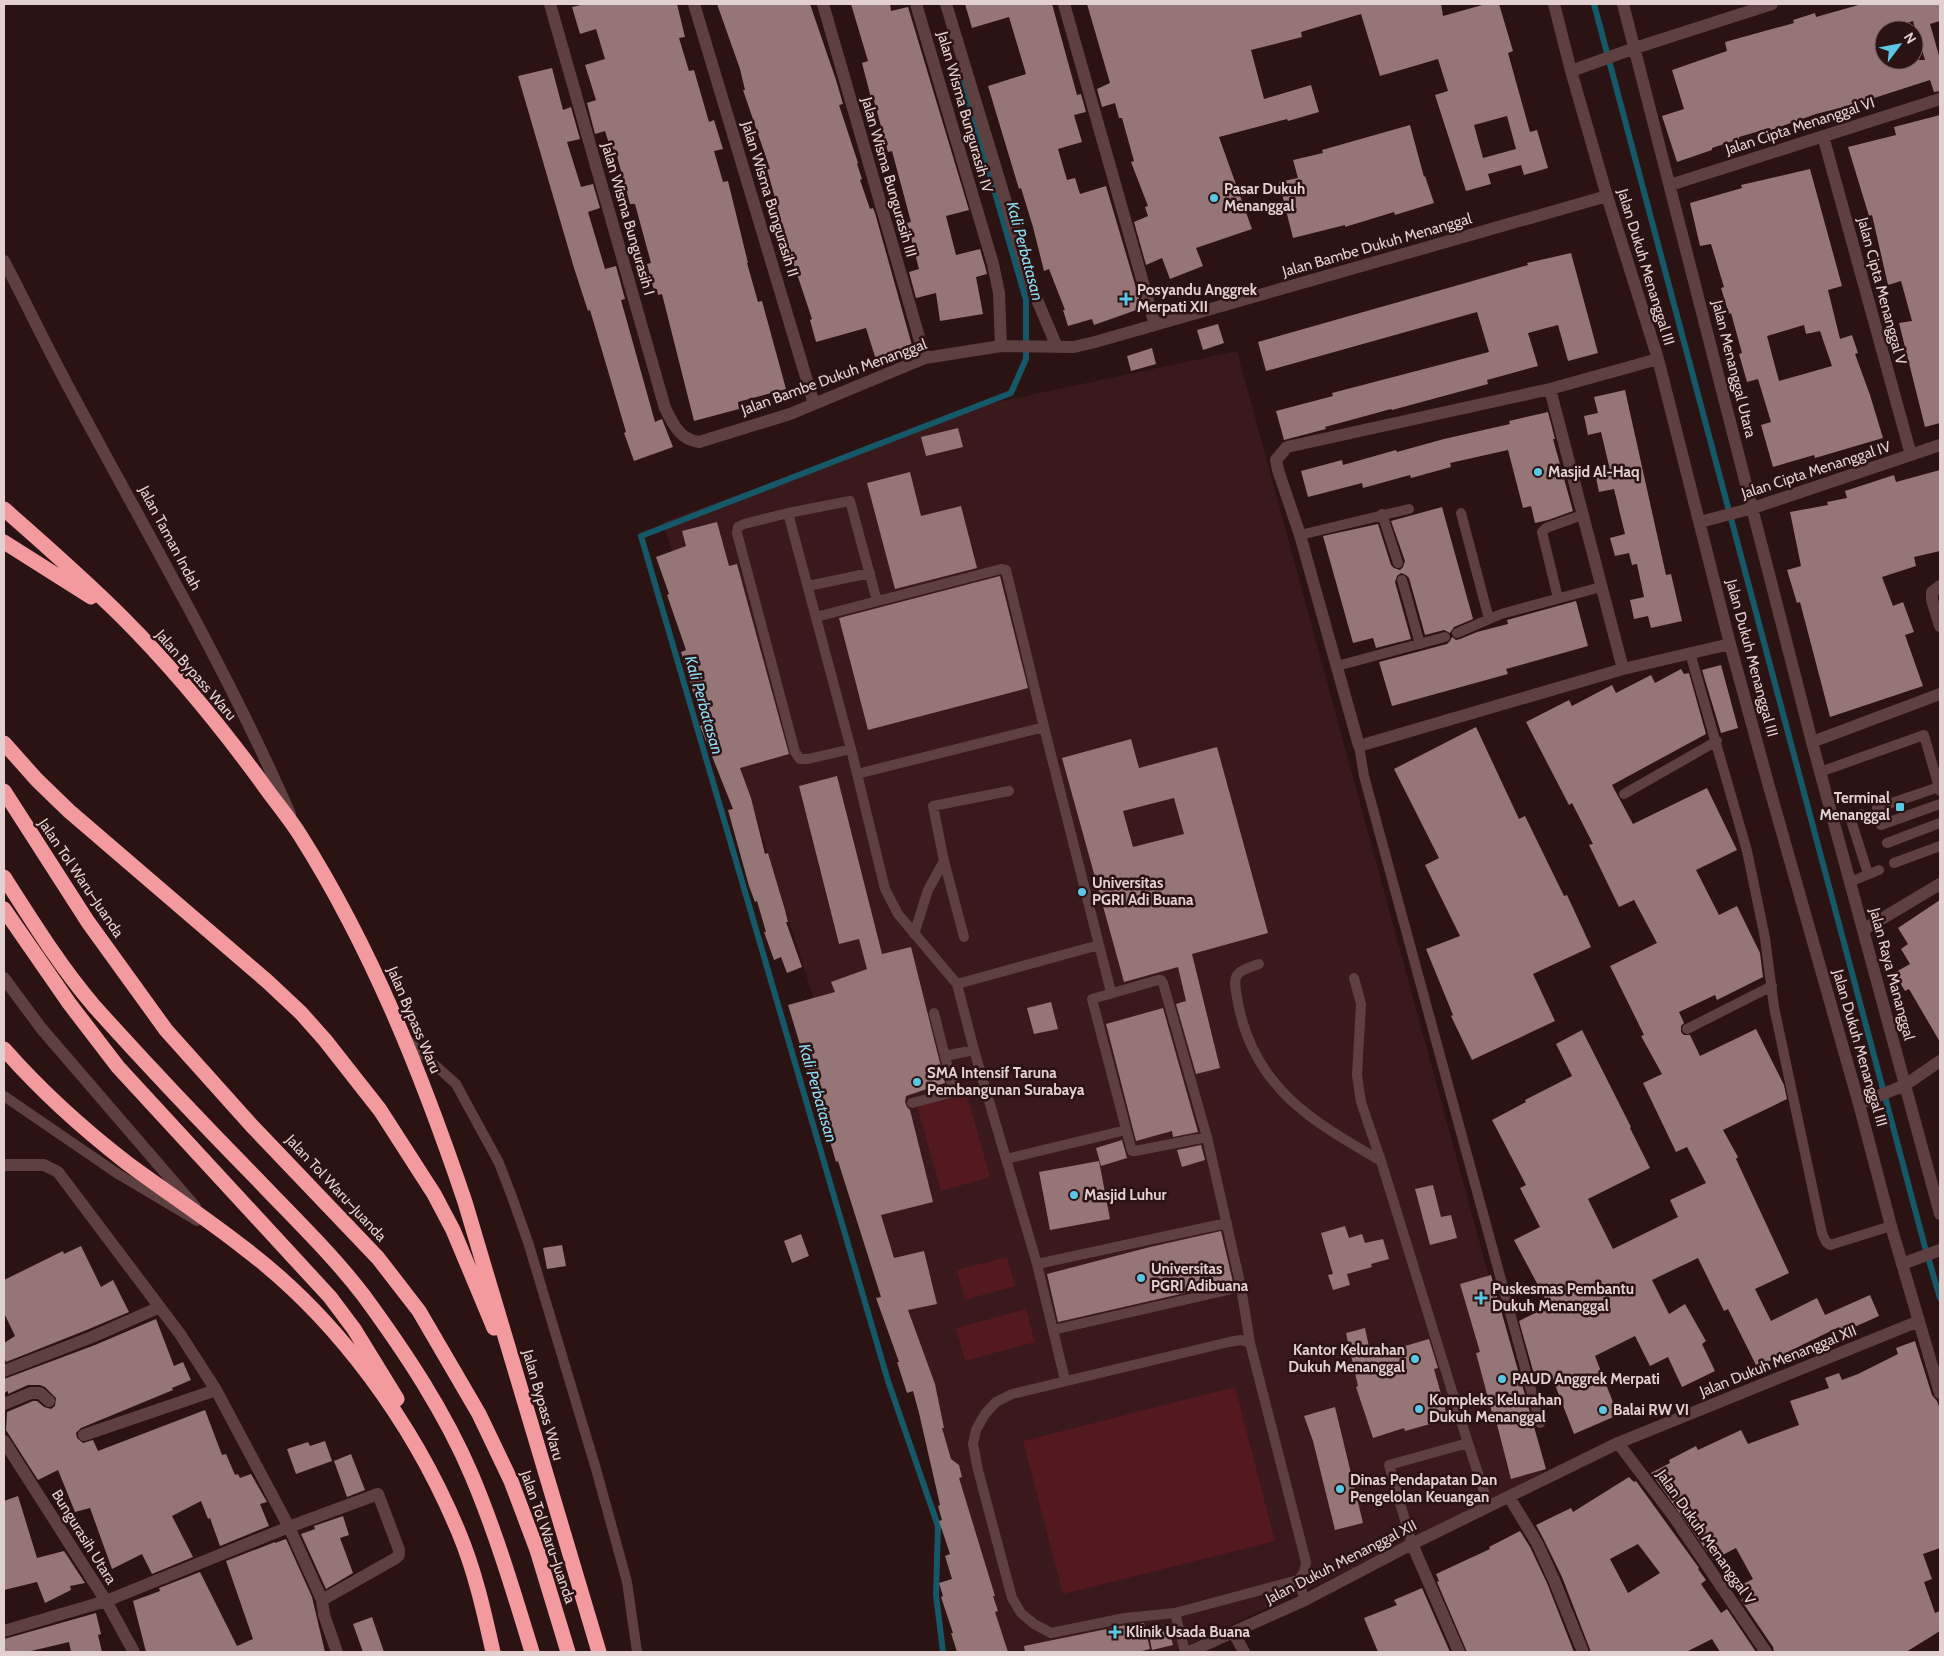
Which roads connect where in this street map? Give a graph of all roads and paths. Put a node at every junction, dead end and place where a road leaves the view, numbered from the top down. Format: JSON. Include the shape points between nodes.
{"nodes":[{"id":1,"x":550,"y":4,"type":"edge"},
{"id":2,"x":694,"y":4,"type":"edge"},
{"id":3,"x":823,"y":4,"type":"edge"},
{"id":4,"x":916,"y":4,"type":"edge"},
{"id":5,"x":946,"y":4,"type":"edge"},
{"id":6,"x":1064,"y":4,"type":"edge"},
{"id":7,"x":1554,"y":4,"type":"edge"},
{"id":8,"x":1622,"y":4,"type":"edge"},
{"id":9,"x":1772,"y":4,"type":"edge"},
{"id":10,"x":1759,"y":6,"type":"edge"},
{"id":11,"x":1630,"y":49,"type":"junction"},
{"id":12,"x":1574,"y":69,"type":"junction"},
{"id":13,"x":1940,"y":99,"type":"edge"},
{"id":14,"x":1823,"y":136,"type":"junction"},
{"id":15,"x":1670,"y":185,"type":"junction"},
{"id":16,"x":1607,"y":196,"type":"junction"},
{"id":17,"x":4,"y":261,"type":"edge"},
{"id":18,"x":1155,"y":325,"type":"junction"},
{"id":19,"x":1007,"y":346,"type":"junction"},
{"id":20,"x":1055,"y":347,"type":"junction"},
{"id":21,"x":925,"y":358,"type":"junction"},
{"id":22,"x":1658,"y":360,"type":"junction"},
{"id":23,"x":1550,"y":389,"type":"junction"},
{"id":24,"x":814,"y":404,"type":"junction"},
{"id":25,"x":685,"y":437,"type":"joint"},
{"id":26,"x":1940,"y":445,"type":"edge"},
{"id":27,"x":1911,"y":455,"type":"junction"},
{"id":28,"x":1753,"y":508,"type":"junction"},
{"id":29,"x":4,"y":509,"type":"edge"},
{"id":30,"x":1409,"y":509,"type":"dead end"},
{"id":31,"x":788,"y":513,"type":"junction"},
{"id":32,"x":1461,"y":513,"type":"dead end"},
{"id":33,"x":1382,"y":514,"type":"junction"},
{"id":34,"x":1582,"y":515,"type":"junction"},
{"id":35,"x":1700,"y":522,"type":"junction"},
{"id":36,"x":1300,"y":535,"type":"junction"},
{"id":37,"x":4,"y":542,"type":"edge"},
{"id":38,"x":1398,"y":563,"type":"dead end"},
{"id":39,"x":870,"y":572,"type":"junction"},
{"id":40,"x":1402,"y":580,"type":"dead end"},
{"id":41,"x":808,"y":586,"type":"junction"},
{"id":42,"x":1601,"y":586,"type":"junction"},
{"id":43,"x":1940,"y":586,"type":"edge"},
{"id":44,"x":1558,"y":598,"type":"junction"},
{"id":45,"x":877,"y":601,"type":"junction"},
{"id":46,"x":816,"y":617,"type":"junction"},
{"id":47,"x":123,"y":618,"type":"junction"},
{"id":48,"x":1489,"y":619,"type":"junction"},
{"id":49,"x":1940,"y":626,"type":"edge"},
{"id":50,"x":1457,"y":634,"type":"dead end"},
{"id":51,"x":1446,"y":637,"type":"dead end"},
{"id":52,"x":1420,"y":644,"type":"junction"},
{"id":53,"x":1730,"y":644,"type":"junction"},
{"id":54,"x":1690,"y":653,"type":"junction"},
{"id":55,"x":1337,"y":666,"type":"junction"},
{"id":56,"x":1623,"y":669,"type":"junction"},
{"id":57,"x":1940,"y":694,"type":"edge"},
{"id":58,"x":1044,"y":727,"type":"junction"},
{"id":59,"x":1717,"y":741,"type":"junction"},
{"id":60,"x":1812,"y":742,"type":"junction"},
{"id":61,"x":4,"y":743,"type":"edge"},
{"id":62,"x":1359,"y":746,"type":"junction"},
{"id":63,"x":851,"y":749,"type":"junction"},
{"id":64,"x":1820,"y":772,"type":"junction"},
{"id":65,"x":857,"y":774,"type":"junction"},
{"id":66,"x":1940,"y":789,"type":"edge"},
{"id":67,"x":4,"y":790,"type":"edge"},
{"id":68,"x":1010,"y":791,"type":"dead end"},
{"id":69,"x":1624,"y":794,"type":"dead end"},
{"id":70,"x":1940,"y":804,"type":"edge"},
{"id":71,"x":1877,"y":808,"type":"dead end"},
{"id":72,"x":1861,"y":814,"type":"dead end"},
{"id":73,"x":1940,"y":823,"type":"edge"},
{"id":74,"x":1882,"y":824,"type":"dead end"},
{"id":75,"x":1866,"y":830,"type":"dead end"},
{"id":76,"x":299,"y":834,"type":"junction"},
{"id":77,"x":1856,"y":834,"type":"junction"},
{"id":78,"x":1887,"y":843,"type":"dead end"},
{"id":79,"x":1940,"y":846,"type":"edge"},
{"id":80,"x":944,"y":861,"type":"junction"},
{"id":81,"x":1894,"y":863,"type":"dead end"},
{"id":82,"x":1879,"y":870,"type":"dead end"},
{"id":83,"x":1868,"y":874,"type":"junction"},
{"id":84,"x":4,"y":877,"type":"edge"},
{"id":85,"x":1850,"y":882,"type":"junction"},
{"id":86,"x":1940,"y":884,"type":"edge"},
{"id":87,"x":4,"y":909,"type":"edge"},
{"id":88,"x":1863,"y":930,"type":"junction"},
{"id":89,"x":914,"y":934,"type":"junction"},
{"id":90,"x":964,"y":937,"type":"dead end"},
{"id":91,"x":1099,"y":945,"type":"junction"},
{"id":92,"x":1258,"y":964,"type":"dead end"},
{"id":93,"x":4,"y":978,"type":"edge"},
{"id":94,"x":1354,"y":978,"type":"dead end"},
{"id":95,"x":957,"y":984,"type":"junction"},
{"id":96,"x":1772,"y":986,"type":"junction"},
{"id":97,"x":1110,"y":992,"type":"junction"},
{"id":98,"x":934,"y":1013,"type":"dead end"},
{"id":99,"x":1687,"y":1029,"type":"dead end"},
{"id":100,"x":404,"y":1037,"type":"junction"},
{"id":101,"x":4,"y":1049,"type":"edge"},
{"id":102,"x":974,"y":1050,"type":"junction"},
{"id":103,"x":945,"y":1056,"type":"junction"},
{"id":104,"x":1940,"y":1061,"type":"edge"},
{"id":105,"x":1903,"y":1085,"type":"junction"},
{"id":106,"x":4,"y":1096,"type":"edge"},
{"id":107,"x":912,"y":1103,"type":"dead end"},
{"id":108,"x":1862,"y":1103,"type":"junction"},
{"id":109,"x":1126,"y":1130,"type":"junction"},
{"id":110,"x":1207,"y":1138,"type":"junction"},
{"id":111,"x":1006,"y":1159,"type":"junction"},
{"id":112,"x":1381,"y":1161,"type":"junction"},
{"id":113,"x":4,"y":1166,"type":"edge"},
{"id":114,"x":1940,"y":1214,"type":"edge"},
{"id":115,"x":206,"y":1220,"type":"junction"},
{"id":116,"x":1227,"y":1223,"type":"junction"},
{"id":117,"x":1891,"y":1226,"type":"junction"},
{"id":118,"x":245,"y":1248,"type":"junction"},
{"id":119,"x":1939,"y":1250,"type":"edge"},
{"id":120,"x":1904,"y":1263,"type":"junction"},
{"id":121,"x":1037,"y":1264,"type":"junction"},
{"id":122,"x":1241,"y":1287,"type":"junction"},
{"id":123,"x":160,"y":1307,"type":"junction"},
{"id":124,"x":1919,"y":1321,"type":"junction"},
{"id":125,"x":1053,"y":1330,"type":"junction"},
{"id":126,"x":1250,"y":1343,"type":"junction"},
{"id":127,"x":4,"y":1371,"type":"edge"},
{"id":128,"x":1065,"y":1380,"type":"junction"},
{"id":129,"x":216,"y":1390,"type":"junction"},
{"id":130,"x":1940,"y":1393,"type":"edge"},
{"id":131,"x":49,"y":1401,"type":"dead end"},
{"id":132,"x":4,"y":1404,"type":"edge"},
{"id":133,"x":524,"y":1406,"type":"junction"},
{"id":134,"x":1540,"y":1423,"type":"dead end"},
{"id":135,"x":84,"y":1435,"type":"dead end"},
{"id":136,"x":4,"y":1441,"type":"edge"},
{"id":137,"x":1468,"y":1443,"type":"junction"},
{"id":138,"x":1618,"y":1443,"type":"junction"},
{"id":139,"x":429,"y":1471,"type":"junction"},
{"id":140,"x":1509,"y":1498,"type":"junction"},
{"id":141,"x":1489,"y":1507,"type":"junction"},
{"id":142,"x":289,"y":1527,"type":"junction"},
{"id":143,"x":1412,"y":1544,"type":"junction"},
{"id":144,"x":1298,"y":1580,"type":"junction"},
{"id":145,"x":322,"y":1600,"type":"junction"},
{"id":146,"x":1305,"y":1600,"type":"junction"},
{"id":147,"x":106,"y":1601,"type":"junction"},
{"id":148,"x":1174,"y":1612,"type":"junction"},
{"id":149,"x":4,"y":1631,"type":"edge"},
{"id":150,"x":1234,"y":1633,"type":"junction"},
{"id":151,"x":134,"y":1652,"type":"edge"},
{"id":152,"x":337,"y":1652,"type":"edge"},
{"id":153,"x":493,"y":1652,"type":"edge"},
{"id":154,"x":532,"y":1652,"type":"edge"},
{"id":155,"x":568,"y":1652,"type":"edge"},
{"id":156,"x":599,"y":1652,"type":"edge"},
{"id":157,"x":637,"y":1652,"type":"edge"},
{"id":158,"x":1191,"y":1652,"type":"edge"},
{"id":159,"x":1244,"y":1652,"type":"edge"},
{"id":160,"x":1459,"y":1652,"type":"edge"},
{"id":161,"x":1583,"y":1652,"type":"edge"},
{"id":162,"x":1766,"y":1652,"type":"edge"}],
"edges":[{"from":1,"to":25,"type":"street","name":"Jalan Wisma Bungurasih I","via":[[665,408],[676,431]]},
{"from":2,"to":24,"type":"street","name":"Jalan Wisma Bungurasih II"},
{"from":3,"to":21,"type":"street","name":"Jalan Wisma Bungurasih III"},
{"from":4,"to":19,"type":"street","name":"Jalan Wisma Bungurasih IV","via":[[993,264]]},
{"from":5,"to":20,"type":"street","via":[[1032,288]]},
{"from":6,"to":18,"type":"street"},
{"from":7,"to":12,"type":"street","name":"Jalan Dukuh Menanggal III"},
{"from":8,"to":11,"type":"street","name":"Jalan Menanggal Utara"},
{"from":9,"to":10,"type":"street"},
{"from":10,"to":11,"type":"street"},
{"from":11,"to":12,"type":"street"},
{"from":11,"to":15,"type":"street","name":"Jalan Menanggal Utara"},
{"from":12,"to":16,"type":"street","name":"Jalan Dukuh Menanggal III"},
{"from":13,"to":14,"type":"street","name":"Jalan Cipta Menanggal VI"},
{"from":14,"to":15,"type":"street","name":"Jalan Cipta Menanggal VI"},
{"from":14,"to":27,"type":"street","name":"Jalan Cipta Menanggal V"},
{"from":15,"to":28,"type":"street","name":"Jalan Menanggal Utara"},
{"from":16,"to":18,"type":"street","name":"Jalan Bambe Dukuh Menanggal"},
{"from":16,"to":22,"type":"street","name":"Jalan Dukuh Menanggal III"},
{"from":17,"to":76,"type":"street","name":"Jalan Taman Indah","via":[[205,640],[266,759]]},
{"from":18,"to":20,"type":"street","name":"Jalan Bambe Dukuh Menanggal","via":[[1074,347]]},
{"from":19,"to":20,"type":"street","name":"Jalan Bambe Dukuh Menanggal"},
{"from":19,"to":21,"type":"street","name":"Jalan Bambe Dukuh Menanggal"},
{"from":21,"to":24,"type":"street","name":"Jalan Bambe Dukuh Menanggal"},
{"from":22,"to":23,"type":"street"},
{"from":22,"to":35,"type":"street","name":"Jalan Dukuh Menanggal III"},
{"from":23,"to":34,"type":"street"},
{"from":23,"to":36,"type":"street","via":[[1287,447],[1276,460]]},
{"from":24,"to":25,"type":"street","name":"Jalan Bambe Dukuh Menanggal","via":[[699,442]]},
{"from":26,"to":27,"type":"street","name":"Jalan Cipta Menanggal IV"},
{"from":27,"to":28,"type":"street","name":"Jalan Cipta Menanggal IV"},
{"from":28,"to":35,"type":"street","name":"Jalan Cipta Menanggal IV"},
{"from":28,"to":60,"type":"street","name":"Jalan Menanggal Utara"},
{"from":29,"to":47,"type":"highway","name":"Jalan Bypass Waru"},
{"from":30,"to":33,"type":"lane"},
{"from":31,"to":39,"type":"lane","via":[[850,501]]},
{"from":31,"to":41,"type":"lane"},
{"from":31,"to":63,"type":"lane","via":[[744,524],[738,527],[737,534],[795,752],[800,759],[808,759]]},
{"from":32,"to":48,"type":"lane"},
{"from":33,"to":36,"type":"lane"},
{"from":33,"to":38,"type":"lane"},
{"from":34,"to":42,"type":"street"},
{"from":34,"to":44,"type":"lane","via":[[1542,532]]},
{"from":35,"to":53,"type":"street","name":"Jalan Dukuh Menanggal III"},
{"from":36,"to":55,"type":"street"},
{"from":37,"to":47,"type":"highway"},
{"from":39,"to":41,"type":"lane"},
{"from":39,"to":45,"type":"lane"},
{"from":40,"to":52,"type":"lane"},
{"from":41,"to":46,"type":"lane"},
{"from":42,"to":44,"type":"lane"},
{"from":42,"to":56,"type":"street"},
{"from":43,"to":49,"type":"street","via":[[1932,592],[1932,600]]},
{"from":44,"to":48,"type":"lane"},
{"from":45,"to":46,"type":"lane"},
{"from":45,"to":58,"type":"lane","via":[[1006,570]]},
{"from":46,"to":63,"type":"lane"},
{"from":47,"to":76,"type":"highway","name":"Jalan Bypass Waru","via":[[182,681],[232,742]]},
{"from":48,"to":50,"type":"lane"},
{"from":51,"to":52,"type":"lane"},
{"from":52,"to":55,"type":"lane"},
{"from":53,"to":54,"type":"street"},
{"from":53,"to":108,"type":"street","name":"Jalan Dukuh Menanggal III"},
{"from":54,"to":56,"type":"street"},
{"from":54,"to":59,"type":"lane"},
{"from":55,"to":62,"type":"street"},
{"from":56,"to":62,"type":"street"},
{"from":57,"to":60,"type":"street"},
{"from":58,"to":65,"type":"lane"},
{"from":58,"to":91,"type":"lane"},
{"from":59,"to":69,"type":"lane"},
{"from":59,"to":96,"type":"lane","via":[[1747,850]]},
{"from":60,"to":64,"type":"street","name":"Jalan Raya Mananggal"},
{"from":61,"to":133,"type":"highway","via":[[69,811],[301,1013],[380,1110],[453,1230]]},
{"from":62,"to":134,"type":"lane","via":[[1364,776]]},
{"from":63,"to":65,"type":"lane"},
{"from":64,"to":66,"type":"lane","via":[[1924,735]]},
{"from":64,"to":85,"type":"street","name":"Jalan Raya Mananggal"},
{"from":65,"to":89,"type":"lane","via":[[885,889],[898,914]]},
{"from":66,"to":71,"type":"lane"},
{"from":67,"to":155,"type":"highway","name":"Jalan Tol Waru–Juanda","via":[[88,922],[166,1030],[378,1258],[419,1311],[479,1414],[511,1481],[537,1550]]},
{"from":68,"to":80,"type":"lane","via":[[932,806]]},
{"from":70,"to":74,"type":"lane"},
{"from":72,"to":77,"type":"lane","via":[[1850,817]]},
{"from":73,"to":78,"type":"lane"},
{"from":75,"to":77,"type":"lane"},
{"from":76,"to":100,"type":"highway","name":"Jalan Bypass Waru","via":[[366,954]]},
{"from":77,"to":83,"type":"lane","via":[[1867,851]]},
{"from":79,"to":81,"type":"lane"},
{"from":80,"to":89,"type":"lane","via":[[928,890]]},
{"from":80,"to":90,"type":"lane"},
{"from":82,"to":83,"type":"lane"},
{"from":83,"to":85,"type":"lane"},
{"from":84,"to":154,"type":"highway","via":[[92,1004],[330,1256],[396,1341],[471,1474],[505,1562]]},
{"from":85,"to":88,"type":"street","name":"Jalan Raya Mananggal"},
{"from":86,"to":88,"type":"street"},
{"from":87,"to":139,"type":"highway","via":[[118,1067],[350,1323],[400,1406]]},
{"from":88,"to":105,"type":"street","name":"Jalan Raya Mananggal"},
{"from":89,"to":95,"type":"lane"},
{"from":91,"to":95,"type":"lane"},
{"from":91,"to":97,"type":"lane"},
{"from":92,"to":112,"type":"lane","via":[[1241,970],[1235,987],[1248,1038],[1267,1074],[1300,1110],[1330,1132]]},
{"from":93,"to":115,"type":"street","via":[[41,1028]]},
{"from":94,"to":112,"type":"lane","via":[[1361,1004],[1357,1075],[1361,1102]]},
{"from":95,"to":102,"type":"lane"},
{"from":96,"to":99,"type":"lane"},
{"from":96,"to":117,"type":"lane","via":[[1826,1242],[1830,1245]]},
{"from":97,"to":109,"type":"lane","via":[[1095,996],[1092,1002]]},
{"from":97,"to":110,"type":"lane","via":[[1161,980]]},
{"from":98,"to":103,"type":"lane"},
{"from":100,"to":133,"type":"highway","name":"Jalan Bypass Waru","via":[[465,1202]]},
{"from":100,"to":157,"type":"lane","via":[[456,1084],[499,1163],[512,1197],[596,1469],[627,1582]]},
{"from":101,"to":115,"type":"highway","via":[[85,1129]]},
{"from":102,"to":103,"type":"lane"},
{"from":102,"to":111,"type":"lane"},
{"from":103,"to":107,"type":"lane","via":[[954,1092]]},
{"from":104,"to":105,"type":"street"},
{"from":105,"to":108,"type":"street"},
{"from":105,"to":114,"type":"street","name":"Jalan Raya Mananggal"},
{"from":106,"to":118,"type":"lane","via":[[118,1174]]},
{"from":108,"to":117,"type":"street","name":"Jalan Dukuh Menanggal III"},
{"from":109,"to":110,"type":"lane","via":[[1132,1151]]},
{"from":109,"to":111,"type":"lane"},
{"from":110,"to":116,"type":"lane"},
{"from":111,"to":121,"type":"lane"},
{"from":112,"to":137,"type":"lane"},
{"from":113,"to":123,"type":"street","via":[[44,1164],[58,1172]]},
{"from":115,"to":118,"type":"highway"},
{"from":116,"to":121,"type":"lane"},
{"from":116,"to":122,"type":"lane"},
{"from":117,"to":120,"type":"street","name":"Jalan Dukuh Menanggal III"},
{"from":118,"to":139,"type":"highway","via":[[317,1313],[349,1350],[379,1388]]},
{"from":119,"to":120,"type":"street"},
{"from":120,"to":124,"type":"street","name":"Jalan Dukuh Menanggal III"},
{"from":121,"to":125,"type":"lane"},
{"from":122,"to":125,"type":"lane"},
{"from":122,"to":126,"type":"lane"},
{"from":123,"to":127,"type":"street"},
{"from":123,"to":129,"type":"street"},
{"from":124,"to":130,"type":"street","name":"Jalan Dukuh Menanggal III"},
{"from":124,"to":138,"type":"street","name":"Jalan Dukuh Menanggal XII"},
{"from":125,"to":128,"type":"lane"},
{"from":126,"to":128,"type":"lane","via":[[1241,1340],[1229,1342]]},
{"from":126,"to":144,"type":"lane","via":[[1306,1562],[1305,1572]]},
{"from":128,"to":148,"type":"lane","via":[[1012,1394],[996,1402],[976,1430],[973,1444],[978,1470],[1012,1598],[1021,1613],[1052,1633]]},
{"from":129,"to":135,"type":"street"},
{"from":129,"to":142,"type":"street"},
{"from":131,"to":132,"type":"street","via":[[40,1393],[31,1393]]},
{"from":133,"to":156,"type":"highway","name":"Jalan Bypass Waru"},
{"from":136,"to":147,"type":"street","name":"Bungurasih Utara"},
{"from":137,"to":141,"type":"lane"},
{"from":137,"to":143,"type":"lane","via":[[1389,1465]]},
{"from":138,"to":140,"type":"street","name":"Jalan Dukuh Menanggal XII"},
{"from":138,"to":162,"type":"street","name":"Jalan Dukuh Menanggal V","via":[[1674,1517]]},
{"from":139,"to":153,"type":"highway","via":[[459,1533],[481,1598]]},
{"from":140,"to":141,"type":"street","name":"Jalan Dukuh Menanggal XII"},
{"from":140,"to":161,"type":"street","via":[[1541,1551]]},
{"from":141,"to":143,"type":"street","name":"Jalan Dukuh Menanggal XII"},
{"from":142,"to":145,"type":"street"},
{"from":142,"to":145,"type":"street","via":[[378,1494],[400,1550],[399,1555]]},
{"from":142,"to":147,"type":"street"},
{"from":143,"to":146,"type":"street","name":"Jalan Dukuh Menanggal XII"},
{"from":143,"to":160,"type":"street"},
{"from":144,"to":146,"type":"lane"},
{"from":144,"to":148,"type":"lane"},
{"from":145,"to":152,"type":"street"},
{"from":146,"to":150,"type":"street","name":"Jalan Dukuh Menanggal XII"},
{"from":147,"to":149,"type":"street"},
{"from":147,"to":151,"type":"street","name":"Bungurasih Utara"},
{"from":148,"to":158,"type":"lane"},
{"from":150,"to":158,"type":"street","name":"Jalan Dukuh Menanggal XII"},
{"from":150,"to":159,"type":"street"}]}
